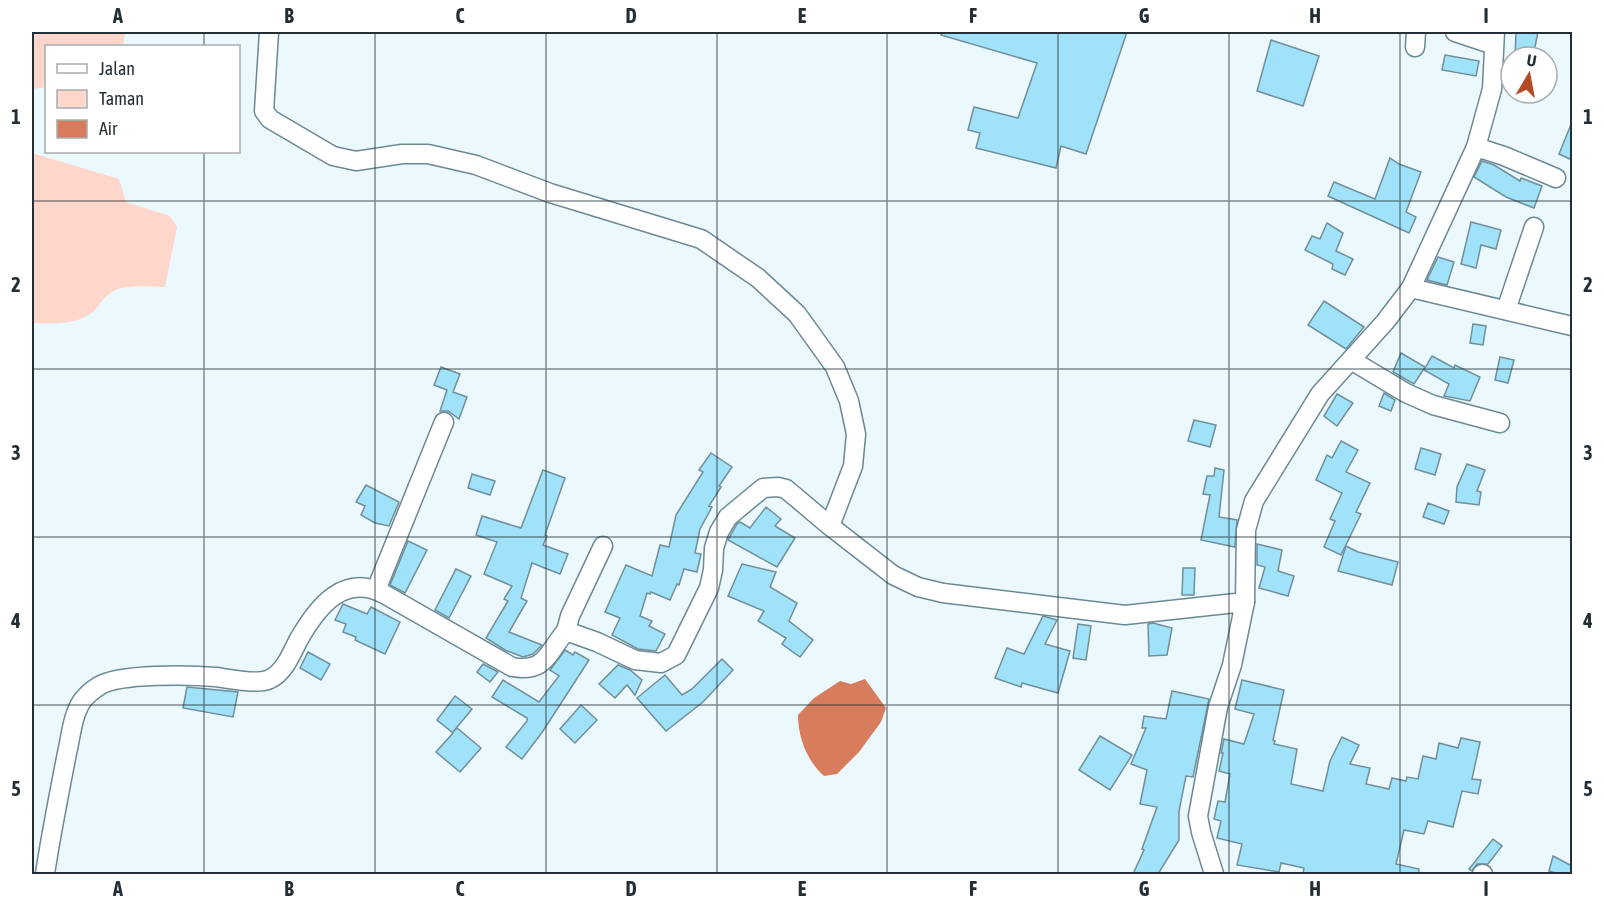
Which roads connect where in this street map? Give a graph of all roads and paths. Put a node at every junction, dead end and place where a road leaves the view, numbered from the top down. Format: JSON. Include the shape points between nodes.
{"nodes":[{"id":1,"x":269,"y":32,"type":"edge"},
{"id":2,"x":1455,"y":32,"type":"edge"},
{"id":3,"x":1495,"y":38,"type":"edge"},
{"id":4,"x":1476,"y":147,"type":"junction"},
{"id":5,"x":1556,"y":178,"type":"dead end"},
{"id":6,"x":1534,"y":227,"type":"dead end"},
{"id":7,"x":1411,"y":288,"type":"junction"},
{"id":8,"x":1506,"y":310,"type":"junction"},
{"id":9,"x":1572,"y":327,"type":"edge"},
{"id":10,"x":1351,"y":360,"type":"junction"},
{"id":11,"x":444,"y":422,"type":"dead end"},
{"id":12,"x":1500,"y":423,"type":"dead end"},
{"id":13,"x":830,"y":526,"type":"junction"},
{"id":14,"x":603,"y":546,"type":"dead end"},
{"id":15,"x":376,"y":590,"type":"junction"},
{"id":16,"x":1245,"y":602,"type":"junction"},
{"id":17,"x":566,"y":631,"type":"junction"},
{"id":18,"x":45,"y":874,"type":"edge"},
{"id":19,"x":1214,"y":874,"type":"edge"}],
"edges":[{"from":1,"to":13,"type":"street","via":[[264,111],[270,119],[333,156],[356,161],[428,154],[476,165],[550,193],[701,239],[758,278],[797,314],[835,367],[849,400],[856,434],[853,466]]},
{"from":2,"to":3,"type":"street"},
{"from":3,"to":4,"type":"street","via":[[1492,89]]},
{"from":4,"to":5,"type":"street"},
{"from":4,"to":7,"type":"street"},
{"from":6,"to":8,"type":"street"},
{"from":7,"to":8,"type":"street"},
{"from":7,"to":10,"type":"street"},
{"from":8,"to":9,"type":"street"},
{"from":10,"to":12,"type":"street","via":[[1433,405]]},
{"from":10,"to":16,"type":"street","via":[[1320,394],[1254,501],[1246,530]]},
{"from":11,"to":15,"type":"street"},
{"from":13,"to":16,"type":"street","via":[[893,575],[943,593],[1125,615]]},
{"from":13,"to":17,"type":"street","via":[[786,489],[763,488],[728,517],[719,532],[709,588],[676,655],[661,663],[636,660]]},
{"from":14,"to":17,"type":"street"},
{"from":15,"to":17,"type":"street","via":[[512,667],[524,669],[541,664]]},
{"from":15,"to":18,"type":"street","via":[[358,587],[332,596],[322,605],[284,666],[270,679],[250,681],[192,675],[119,679],[99,685],[82,701],[74,722]]},
{"from":16,"to":19,"type":"street","via":[[1232,665],[1218,707],[1198,816]]}]}
